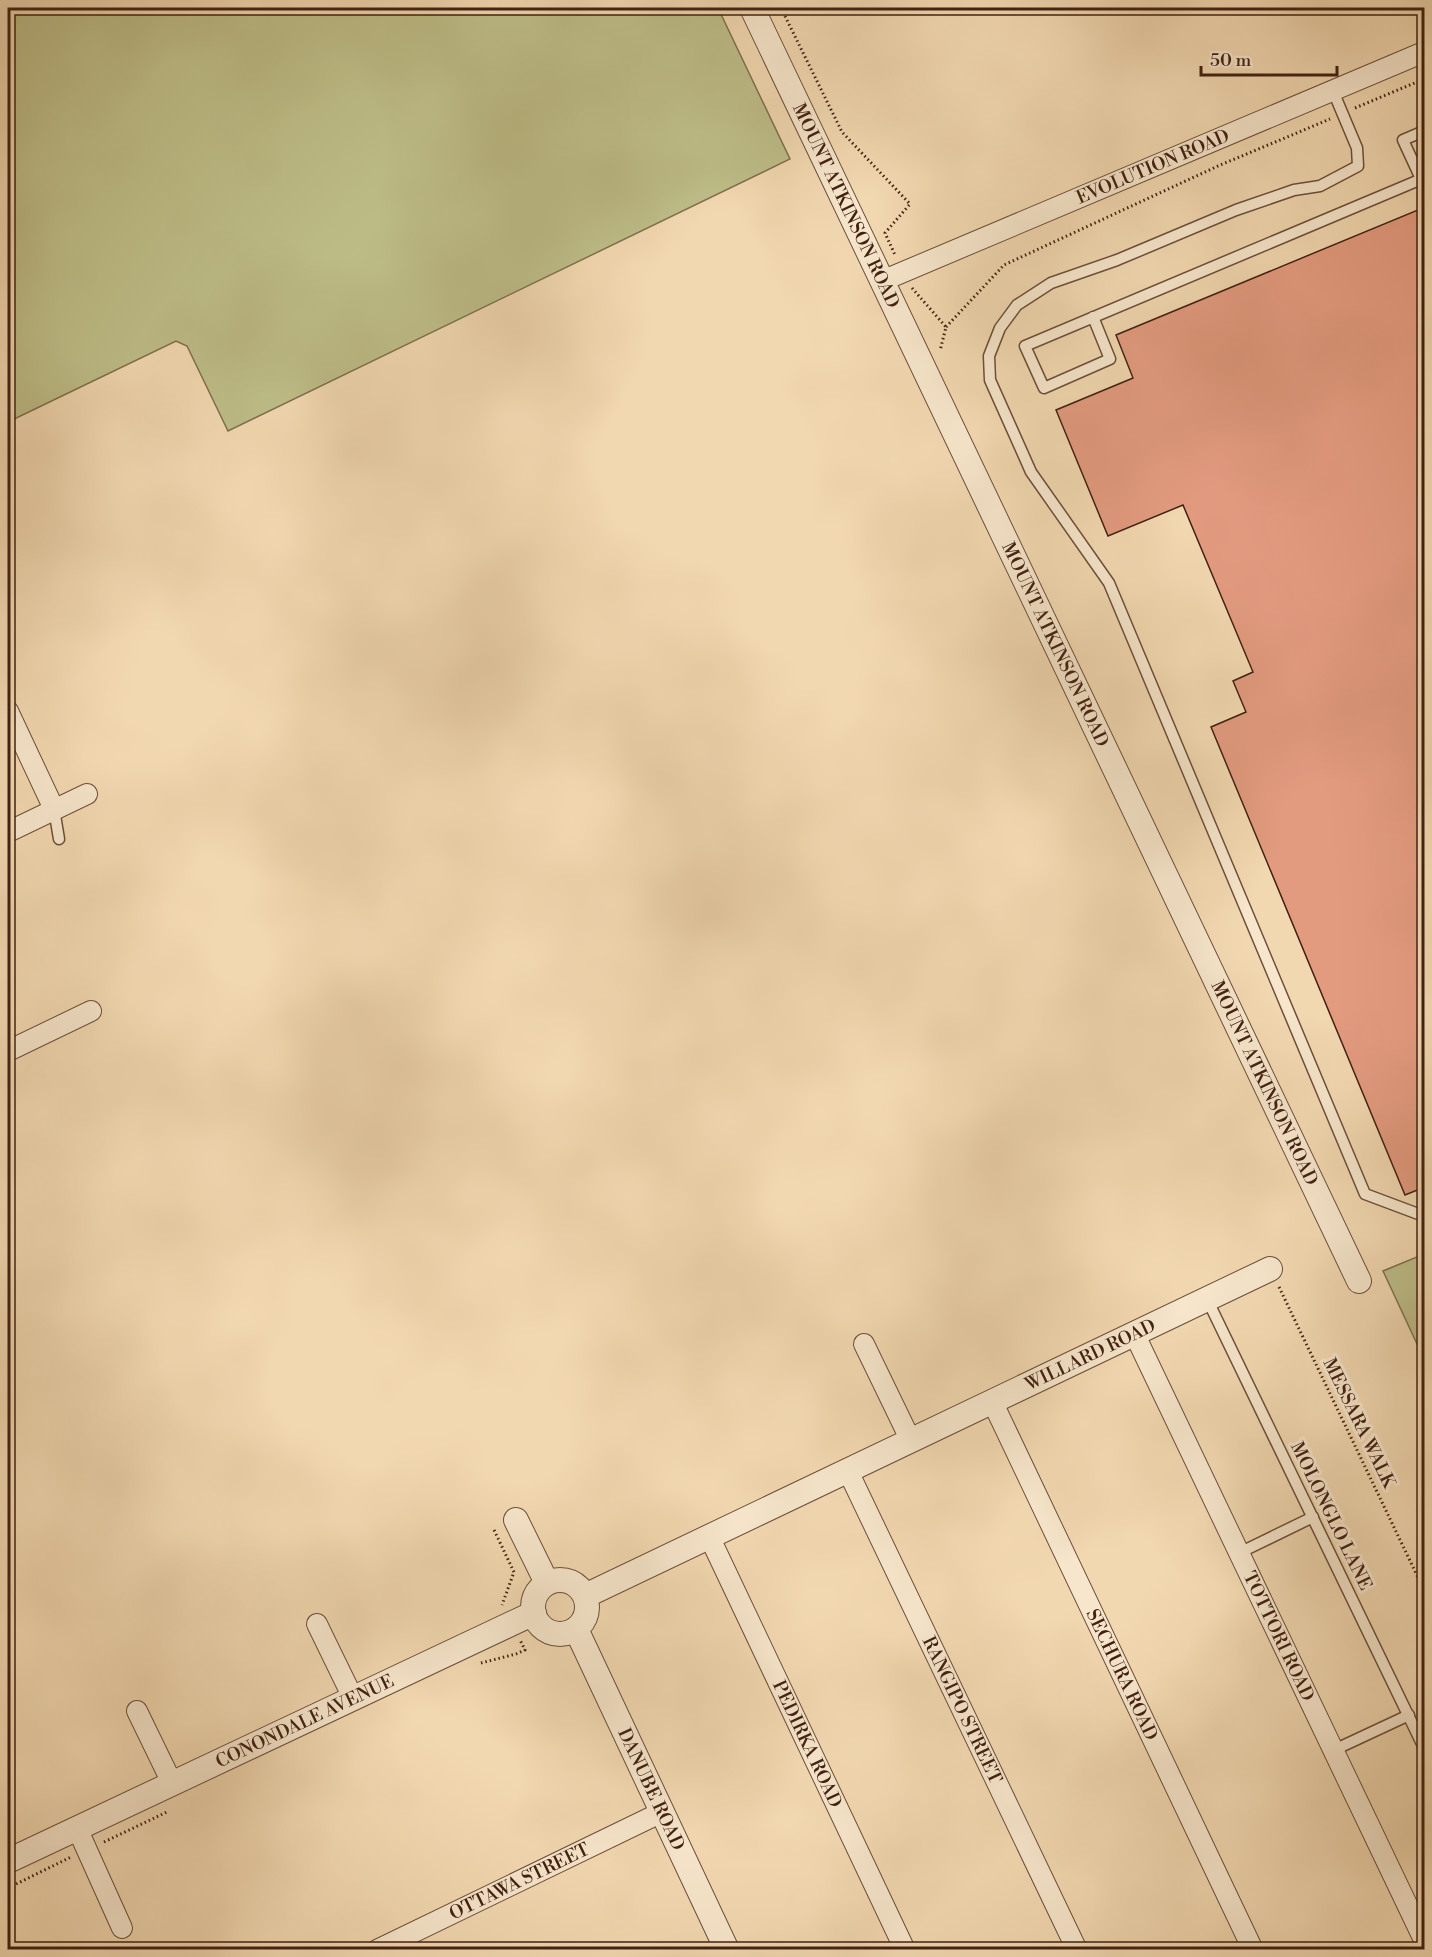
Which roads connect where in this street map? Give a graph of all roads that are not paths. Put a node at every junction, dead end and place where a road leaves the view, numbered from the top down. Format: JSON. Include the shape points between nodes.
{"nodes":[{"id":1,"x":752,"y":8,"type":"edge"},
{"id":2,"x":1425,"y":52,"type":"edge"},
{"id":3,"x":1333,"y":91,"type":"junction"},
{"id":4,"x":1425,"y":131,"type":"edge"},
{"id":5,"x":1423,"y":178,"type":"edge"},
{"id":6,"x":882,"y":281,"type":"junction"},
{"id":7,"x":1093,"y":317,"type":"junction"},
{"id":8,"x":8,"y":711,"type":"edge"},
{"id":9,"x":87,"y":794,"type":"dead end"},
{"id":10,"x":54,"y":809,"type":"junction"},
{"id":11,"x":8,"y":832,"type":"edge"},
{"id":12,"x":59,"y":839,"type":"dead end"},
{"id":13,"x":91,"y":1011,"type":"dead end"},
{"id":14,"x":8,"y":1051,"type":"edge"},
{"id":15,"x":1425,"y":1213,"type":"edge"},
{"id":16,"x":1270,"y":1269,"type":"road end"},
{"id":17,"x":1359,"y":1281,"type":"dead end"},
{"id":18,"x":1207,"y":1299,"type":"junction"},
{"id":19,"x":1134,"y":1333,"type":"junction"},
{"id":20,"x":864,"y":1344,"type":"dead end"},
{"id":21,"x":992,"y":1401,"type":"junction"},
{"id":22,"x":910,"y":1439,"type":"junction"},
{"id":23,"x":847,"y":1469,"type":"junction"},
{"id":24,"x":1313,"y":1517,"type":"junction"},
{"id":25,"x":516,"y":1520,"type":"dead end"},
{"id":26,"x":708,"y":1536,"type":"junction"},
{"id":27,"x":1239,"y":1553,"type":"junction"},
{"id":28,"x":547,"y":1583,"type":"junction"},
{"id":29,"x":585,"y":1596,"type":"junction"},
{"id":30,"x":534,"y":1613,"type":"junction"},
{"id":31,"x":317,"y":1624,"type":"dead end"},
{"id":32,"x":576,"y":1629,"type":"junction"},
{"id":33,"x":353,"y":1698,"type":"junction"},
{"id":34,"x":136,"y":1710,"type":"dead end"},
{"id":35,"x":1409,"y":1715,"type":"junction"},
{"id":36,"x":1425,"y":1748,"type":"edge"},
{"id":37,"x":1334,"y":1750,"type":"junction"},
{"id":38,"x":172,"y":1783,"type":"junction"},
{"id":39,"x":662,"y":1812,"type":"junction"},
{"id":40,"x":77,"y":1828,"type":"junction"},
{"id":41,"x":8,"y":1861,"type":"edge"},
{"id":42,"x":122,"y":1928,"type":"dead end"},
{"id":43,"x":1425,"y":1940,"type":"edge"},
{"id":44,"x":376,"y":1950,"type":"edge"},
{"id":45,"x":727,"y":1950,"type":"edge"},
{"id":46,"x":905,"y":1950,"type":"edge"},
{"id":47,"x":1077,"y":1950,"type":"edge"},
{"id":48,"x":1253,"y":1950,"type":"edge"}],
"edges":[{"from":1,"to":6,"type":"street","name":"MOUNT ATKINSON ROAD"},
{"from":2,"to":3,"type":"street","name":"EVOLUTION ROAD"},
{"from":3,"to":6,"type":"street","name":"EVOLUTION ROAD"},
{"from":3,"to":15,"type":"lane","via":[[1357,148],[1359,166],[1320,186],[1294,190],[1236,210],[1051,283],[1017,305],[1000,328],[989,356],[990,380],[1032,472],[1109,583],[1365,1194],[1421,1215]]},
{"from":4,"to":5,"type":"lane","via":[[1403,140]]},
{"from":5,"to":7,"type":"lane"},
{"from":6,"to":17,"type":"street","name":"MOUNT ATKINSON ROAD"},
{"from":7,"to":7,"type":"lane","via":[[1110,359],[1044,388],[1025,346]]},
{"from":8,"to":10,"type":"street"},
{"from":9,"to":10,"type":"street"},
{"from":10,"to":11,"type":"street"},
{"from":10,"to":12,"type":"lane"},
{"from":13,"to":14,"type":"street"},
{"from":16,"to":18,"type":"street","name":"WILLARD ROAD"},
{"from":18,"to":19,"type":"street","name":"WILLARD ROAD"},
{"from":18,"to":24,"type":"lane","name":"MOLONGLO LANE"},
{"from":19,"to":21,"type":"street","name":"WILLARD ROAD"},
{"from":19,"to":27,"type":"street","name":"TOTTORI ROAD"},
{"from":20,"to":22,"type":"street"},
{"from":21,"to":22,"type":"street","name":"WILLARD ROAD"},
{"from":21,"to":48,"type":"street","name":"SECHURA ROAD"},
{"from":22,"to":23,"type":"street","name":"WILLARD ROAD"},
{"from":23,"to":26,"type":"street","name":"WILLARD ROAD"},
{"from":23,"to":47,"type":"street","name":"RANGIPO STREET"},
{"from":24,"to":27,"type":"lane"},
{"from":24,"to":35,"type":"lane","name":"MOLONGLO LANE"},
{"from":25,"to":28,"type":"street"},
{"from":26,"to":29,"type":"street","name":"WILLARD ROAD"},
{"from":26,"to":46,"type":"street","name":"PEDIRKA ROAD"},
{"from":27,"to":37,"type":"street","name":"TOTTORI ROAD"},
{"from":28,"to":29,"type":"street","via":[[573,1582]]},
{"from":28,"to":30,"type":"street","via":[[535,1596]]},
{"from":29,"to":32,"type":"street","via":[[586,1614]]},
{"from":30,"to":32,"type":"street","via":[[550,1632]]},
{"from":30,"to":33,"type":"street","name":"CONONDALE AVENUE"},
{"from":31,"to":33,"type":"street"},
{"from":32,"to":39,"type":"street","name":"DANUBE ROAD"},
{"from":33,"to":38,"type":"street","name":"CONONDALE AVENUE"},
{"from":34,"to":38,"type":"street"},
{"from":35,"to":36,"type":"lane","name":"MOLONGLO LANE"},
{"from":35,"to":37,"type":"lane"},
{"from":37,"to":43,"type":"street","name":"TOTTORI ROAD"},
{"from":38,"to":40,"type":"street","name":"CONONDALE AVENUE"},
{"from":39,"to":44,"type":"street","name":"OTTAWA STREET"},
{"from":39,"to":45,"type":"street","name":"DANUBE ROAD"},
{"from":40,"to":41,"type":"street","name":"CONONDALE AVENUE"},
{"from":40,"to":42,"type":"street"}]}
